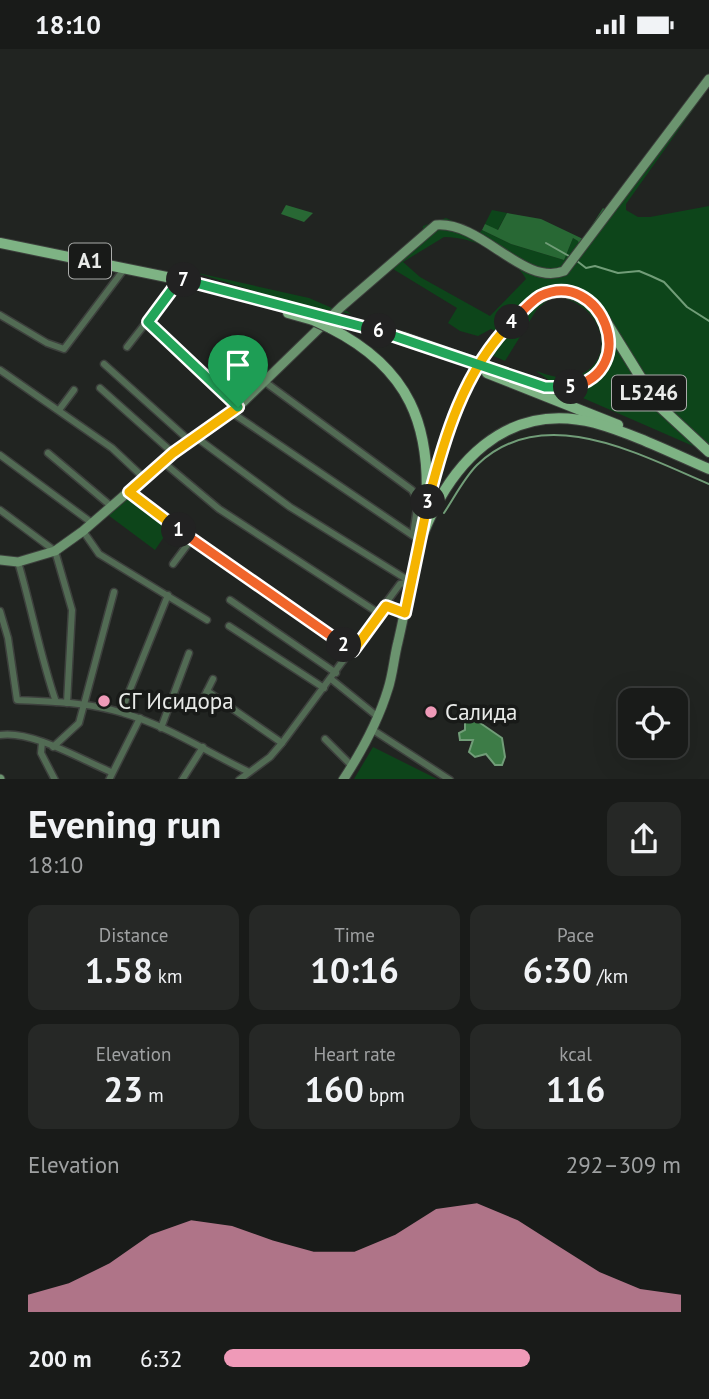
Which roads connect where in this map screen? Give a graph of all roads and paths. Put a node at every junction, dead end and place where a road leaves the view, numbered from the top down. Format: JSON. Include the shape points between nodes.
{"nodes":[{"id":1,"x":709,"y":79,"type":"edge"},
{"id":2,"x":0,"y":243,"type":"edge"},
{"id":3,"x":125,"y":268,"type":"junction"},
{"id":4,"x":180,"y":279,"type":"junction"},
{"id":5,"x":0,"y":315,"type":"edge"},
{"id":6,"x":605,"y":320,"type":"junction"},
{"id":7,"x":315,"y":321,"type":"junction"},
{"id":8,"x":148,"y":322,"type":"junction"},
{"id":9,"x":127,"y":347,"type":"dead end"},
{"id":10,"x":104,"y":364,"type":"dead end"},
{"id":11,"x":0,"y":370,"type":"edge"},
{"id":12,"x":490,"y":371,"type":"junction"},
{"id":13,"x":265,"y":381,"type":"junction"},
{"id":14,"x":100,"y":388,"type":"dead end"},
{"id":15,"x":74,"y":390,"type":"dead end"},
{"id":16,"x":59,"y":409,"type":"junction"},
{"id":17,"x":235,"y":410,"type":"junction"},
{"id":18,"x":194,"y":440,"type":"junction"},
{"id":19,"x":709,"y":452,"type":"edge"},
{"id":20,"x":48,"y":453,"type":"dead end"},
{"id":21,"x":173,"y":453,"type":"junction"},
{"id":22,"x":0,"y":455,"type":"edge"},
{"id":23,"x":163,"y":462,"type":"junction"},
{"id":24,"x":709,"y":464,"type":"edge"},
{"id":25,"x":709,"y":469,"type":"edge"},
{"id":26,"x":144,"y":478,"type":"junction"},
{"id":27,"x":129,"y":492,"type":"junction"},
{"id":28,"x":111,"y":506,"type":"junction"},
{"id":29,"x":0,"y":510,"type":"edge"},
{"id":30,"x":426,"y":511,"type":"junction"},
{"id":31,"x":92,"y":523,"type":"junction"},
{"id":32,"x":83,"y":531,"type":"junction"},
{"id":33,"x":417,"y":539,"type":"junction"},
{"id":34,"x":191,"y":540,"type":"junction"},
{"id":35,"x":55,"y":551,"type":"junction"},
{"id":36,"x":0,"y":560,"type":"edge"},
{"id":37,"x":18,"y":562,"type":"junction"},
{"id":38,"x":173,"y":564,"type":"dead end"},
{"id":39,"x":411,"y":582,"type":"junction"},
{"id":40,"x":114,"y":592,"type":"dead end"},
{"id":41,"x":168,"y":594,"type":"junction"},
{"id":42,"x":230,"y":600,"type":"dead end"},
{"id":43,"x":386,"y":606,"type":"junction"},
{"id":44,"x":0,"y":611,"type":"edge"},
{"id":45,"x":405,"y":613,"type":"junction"},
{"id":46,"x":380,"y":614,"type":"junction"},
{"id":47,"x":206,"y":620,"type":"dead end"},
{"id":48,"x":229,"y":626,"type":"dead end"},
{"id":49,"x":353,"y":651,"type":"junction"},
{"id":50,"x":189,"y":653,"type":"dead end"},
{"id":51,"x":333,"y":676,"type":"junction"},
{"id":52,"x":213,"y":679,"type":"dead end"},
{"id":53,"x":324,"y":688,"type":"junction"},
{"id":54,"x":207,"y":691,"type":"junction"},
{"id":55,"x":55,"y":702,"type":"junction"},
{"id":56,"x":67,"y":703,"type":"junction"},
{"id":57,"x":84,"y":703,"type":"junction"},
{"id":58,"x":200,"y":705,"type":"dead end"},
{"id":59,"x":121,"y":712,"type":"junction"},
{"id":60,"x":378,"y":717,"type":"junction"},
{"id":61,"x":140,"y":718,"type":"junction"},
{"id":62,"x":161,"y":728,"type":"junction"},
{"id":63,"x":373,"y":730,"type":"junction"},
{"id":64,"x":0,"y":735,"type":"edge"},
{"id":65,"x":325,"y":739,"type":"dead end"},
{"id":66,"x":42,"y":742,"type":"junction"},
{"id":67,"x":282,"y":743,"type":"junction"},
{"id":68,"x":53,"y":747,"type":"junction"},
{"id":69,"x":203,"y":747,"type":"junction"},
{"id":70,"x":352,"y":766,"type":"junction"},
{"id":71,"x":249,"y":772,"type":"junction"},
{"id":72,"x":110,"y":776,"type":"edge"},
{"id":73,"x":55,"y":779,"type":"edge"},
{"id":74,"x":182,"y":779,"type":"edge"},
{"id":75,"x":239,"y":779,"type":"edge"},
{"id":76,"x":343,"y":779,"type":"edge"},
{"id":77,"x":450,"y":779,"type":"edge"}],
"edges":[{"from":1,"to":7,"type":"street","via":[[570,265],[555,275],[538,273],[457,225],[436,225]]},
{"from":2,"to":3,"type":"main road","number":"A1"},
{"from":3,"to":4,"type":"main road","number":"A1"},
{"from":3,"to":5,"type":"street","via":[[64,349]]},
{"from":4,"to":7,"type":"main road","number":"A1"},
{"from":4,"to":8,"type":"street"},
{"from":6,"to":12,"type":"main road","number":"L5246","via":[[609,350],[604,364],[584,384],[545,387]]},
{"from":6,"to":19,"type":"main road","number":"L5246","via":[[657,404]]},
{"from":6,"to":30,"type":"street","number":"L5246","via":[[584,299],[557,292],[535,300],[500,334],[448,429]]},
{"from":7,"to":12,"type":"main road","number":"A1","bridge":true,"via":[[342,322],[403,337]]},
{"from":7,"to":13,"type":"street"},
{"from":7,"to":30,"type":"main road","number":"L5246","bridge":true,"via":[[383,363],[416,412],[429,473]]},
{"from":8,"to":9,"type":"street"},
{"from":8,"to":17,"type":"street"},
{"from":10,"to":18,"type":"street"},
{"from":11,"to":16,"type":"street"},
{"from":12,"to":24,"type":"main road"},
{"from":13,"to":17,"type":"street"},
{"from":13,"to":33,"type":"street","via":[[412,490],[418,501]]},
{"from":14,"to":21,"type":"street"},
{"from":15,"to":16,"type":"street"},
{"from":16,"to":26,"type":"street"},
{"from":17,"to":18,"type":"street"},
{"from":17,"to":33,"type":"street"},
{"from":18,"to":21,"type":"street"},
{"from":18,"to":39,"type":"street"},
{"from":20,"to":28,"type":"street"},
{"from":21,"to":23,"type":"street"},
{"from":22,"to":31,"type":"street"},
{"from":23,"to":26,"type":"street"},
{"from":23,"to":46,"type":"street","via":[[219,509]]},
{"from":25,"to":33,"type":"main road","number":"L5246","via":[[593,423],[565,419],[534,422],[495,437],[467,458],[444,488]]},
{"from":26,"to":27,"type":"street"},
{"from":27,"to":28,"type":"street"},
{"from":27,"to":34,"type":"street"},
{"from":28,"to":31,"type":"street"},
{"from":29,"to":35,"type":"street"},
{"from":30,"to":33,"type":"street","number":"L5246"},
{"from":31,"to":32,"type":"street"},
{"from":32,"to":35,"type":"street"},
{"from":32,"to":41,"type":"street","via":[[99,554]]},
{"from":33,"to":39,"type":"street","number":"L5246"},
{"from":34,"to":38,"type":"street"},
{"from":34,"to":49,"type":"street"},
{"from":35,"to":37,"type":"street"},
{"from":35,"to":56,"type":"street","via":[[72,610]]},
{"from":36,"to":37,"type":"street"},
{"from":37,"to":55,"type":"street"},
{"from":39,"to":43,"type":"street","via":[[400,584]]},
{"from":39,"to":45,"type":"street","number":"L5246"},
{"from":40,"to":57,"type":"street"},
{"from":41,"to":47,"type":"street"},
{"from":41,"to":59,"type":"street"},
{"from":42,"to":51,"type":"street"},
{"from":43,"to":45,"type":"street"},
{"from":43,"to":46,"type":"street"},
{"from":44,"to":55,"type":"street","via":[[16,700]]},
{"from":45,"to":60,"type":"street","number":"L5246"},
{"from":46,"to":49,"type":"street"},
{"from":48,"to":53,"type":"street"},
{"from":49,"to":51,"type":"street"},
{"from":50,"to":62,"type":"street"},
{"from":51,"to":53,"type":"street"},
{"from":51,"to":60,"type":"street"},
{"from":52,"to":54,"type":"street"},
{"from":53,"to":67,"type":"street"},
{"from":54,"to":58,"type":"street"},
{"from":54,"to":67,"type":"street"},
{"from":55,"to":56,"type":"street"},
{"from":56,"to":57,"type":"street"},
{"from":57,"to":59,"type":"street"},
{"from":57,"to":68,"type":"street","via":[[79,723]]},
{"from":59,"to":61,"type":"street"},
{"from":60,"to":63,"type":"street","number":"L5246"},
{"from":61,"to":62,"type":"street"},
{"from":61,"to":72,"type":"street"},
{"from":62,"to":69,"type":"street"},
{"from":63,"to":70,"type":"street","number":"L5246"},
{"from":63,"to":77,"type":"street"},
{"from":64,"to":66,"type":"street"},
{"from":65,"to":70,"type":"street"},
{"from":66,"to":68,"type":"street"},
{"from":66,"to":73,"type":"street","via":[[43,760]]},
{"from":67,"to":71,"type":"street"},
{"from":68,"to":72,"type":"street"},
{"from":69,"to":71,"type":"street"},
{"from":69,"to":74,"type":"street"},
{"from":70,"to":76,"type":"street","number":"L5246"},
{"from":71,"to":75,"type":"street"}]}
